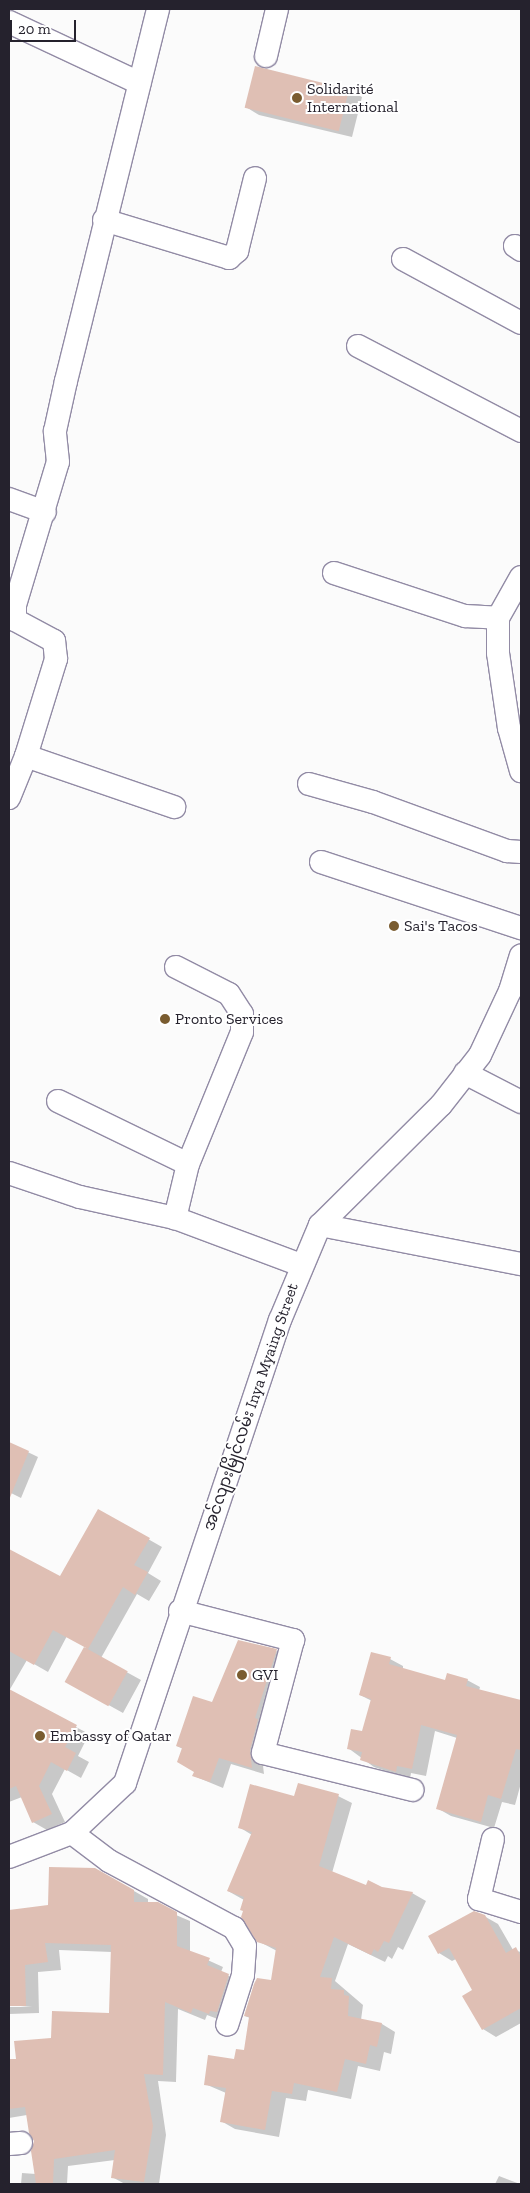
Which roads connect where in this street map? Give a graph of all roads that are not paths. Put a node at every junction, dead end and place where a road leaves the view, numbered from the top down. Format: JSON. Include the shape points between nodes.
{"nodes":[{"id":1,"x":158,"y":9,"type":"edge"},
{"id":2,"x":277,"y":9,"type":"edge"},
{"id":3,"x":9,"y":22,"type":"edge"},
{"id":4,"x":266,"y":56,"type":"dead end"},
{"id":5,"x":139,"y":83,"type":"junction"},
{"id":6,"x":255,"y":178,"type":"dead end"},
{"id":7,"x":104,"y":220,"type":"junction"},
{"id":8,"x":402,"y":259,"type":"dead end"},
{"id":9,"x":521,"y":323,"type":"edge"},
{"id":10,"x":358,"y":346,"type":"dead end"},
{"id":11,"x":521,"y":431,"type":"edge"},
{"id":12,"x":9,"y":499,"type":"edge"},
{"id":13,"x":45,"y":512,"type":"junction"},
{"id":14,"x":334,"y":573,"type":"dead end"},
{"id":15,"x":521,"y":577,"type":"edge"},
{"id":16,"x":498,"y":618,"type":"junction"},
{"id":17,"x":26,"y":756,"type":"junction"},
{"id":18,"x":521,"y":771,"type":"edge"},
{"id":19,"x":309,"y":784,"type":"dead end"},
{"id":20,"x":9,"y":798,"type":"edge"},
{"id":21,"x":174,"y":807,"type":"dead end"},
{"id":22,"x":521,"y":852,"type":"edge"},
{"id":23,"x":321,"y":862,"type":"dead end"},
{"id":24,"x":521,"y":928,"type":"edge"},
{"id":25,"x":521,"y":956,"type":"edge"},
{"id":26,"x":176,"y":967,"type":"dead end"},
{"id":27,"x":465,"y":1073,"type":"junction"},
{"id":28,"x":58,"y":1100,"type":"dead end"},
{"id":29,"x":521,"y":1102,"type":"edge"},
{"id":30,"x":188,"y":1164,"type":"junction"},
{"id":31,"x":9,"y":1173,"type":"edge"},
{"id":32,"x":175,"y":1218,"type":"junction"},
{"id":33,"x":320,"y":1225,"type":"junction"},
{"id":34,"x":521,"y":1264,"type":"edge"},
{"id":35,"x":301,"y":1265,"type":"junction"},
{"id":36,"x":180,"y":1611,"type":"junction"},
{"id":37,"x":413,"y":1790,"type":"dead end"},
{"id":38,"x":72,"y":1833,"type":"junction"},
{"id":39,"x":493,"y":1839,"type":"dead end"},
{"id":40,"x":9,"y":1857,"type":"edge"},
{"id":41,"x":521,"y":1912,"type":"edge"},
{"id":42,"x":227,"y":2025,"type":"dead end"}],
"edges":[{"from":1,"to":5,"type":"street"},
{"from":2,"to":4,"type":"street"},
{"from":3,"to":5,"type":"street"},
{"from":5,"to":7,"type":"street"},
{"from":6,"to":7,"type":"street","via":[[236,251],[229,258]]},
{"from":7,"to":13,"type":"street","via":[[55,431],[58,462]]},
{"from":8,"to":9,"type":"street"},
{"from":10,"to":11,"type":"street"},
{"from":12,"to":13,"type":"street"},
{"from":13,"to":17,"type":"street","via":[[15,605],[15,620],[54,641],[56,658]]},
{"from":14,"to":16,"type":"street","via":[[465,616]]},
{"from":15,"to":16,"type":"street"},
{"from":16,"to":18,"type":"street","via":[[498,653],[509,728]]},
{"from":17,"to":20,"type":"street"},
{"from":17,"to":21,"type":"street"},
{"from":19,"to":22,"type":"street"},
{"from":23,"to":24,"type":"street"},
{"from":25,"to":27,"type":"street","name":"အင်လျားမြိုင်လမ်း Inya Myaing Street","via":[[510,992],[480,1055]]},
{"from":26,"to":30,"type":"street","via":[[229,994],[242,1014],[242,1032],[231,1065]]},
{"from":27,"to":29,"type":"street"},
{"from":27,"to":33,"type":"street","name":"အင်လျားမြိုင်လမ်း Inya Myaing Street","via":[[441,1105]]},
{"from":28,"to":30,"type":"street"},
{"from":30,"to":32,"type":"street"},
{"from":31,"to":32,"type":"street","via":[[80,1197]]},
{"from":32,"to":35,"type":"street"},
{"from":33,"to":34,"type":"street"},
{"from":33,"to":35,"type":"street","name":"အင်လျားမြိုင်လမ်း Inya Myaing Street"},
{"from":35,"to":36,"type":"street","name":"အင်လျားမြိုင်လမ်း Inya Myaing Street"},
{"from":36,"to":37,"type":"street","via":[[293,1640],[263,1753]]},
{"from":36,"to":38,"type":"street","name":"အင်လျားမြိုင်လမ်း Inya Myaing Street","via":[[125,1783]]},
{"from":38,"to":40,"type":"street","name":"အင်လျားမြိုင်လမ်း Inya Myaing Street"},
{"from":38,"to":42,"type":"street","via":[[109,1861],[234,1928],[245,1946],[243,1975]]},
{"from":39,"to":41,"type":"street","via":[[479,1899]]}]}
